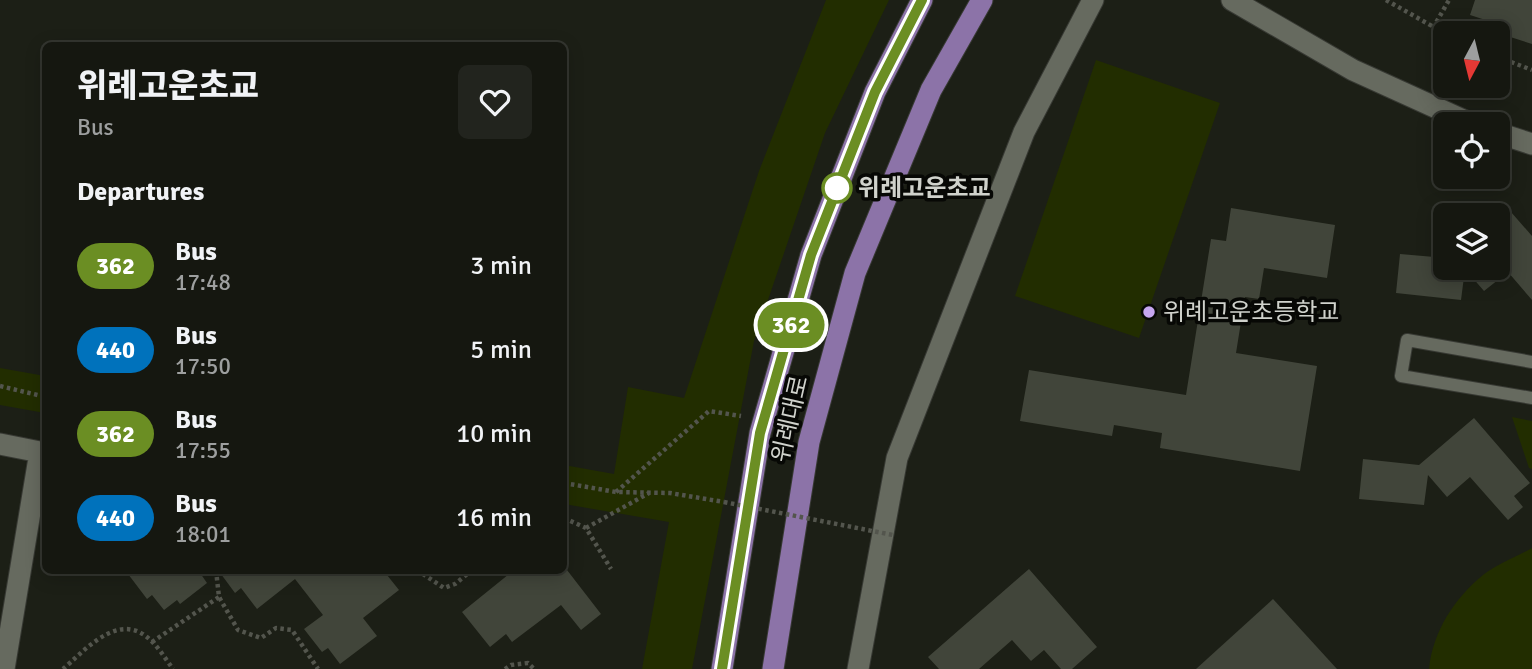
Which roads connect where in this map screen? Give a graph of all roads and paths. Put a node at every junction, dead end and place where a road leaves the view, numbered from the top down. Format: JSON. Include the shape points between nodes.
{"nodes":[{"id":1,"x":922,"y":0,"type":"edge"},
{"id":2,"x":982,"y":0,"type":"edge"},
{"id":3,"x":1232,"y":0,"type":"edge"},
{"id":4,"x":1386,"y":0,"type":"edge"},
{"id":5,"x":1449,"y":0,"type":"edge"},
{"id":6,"x":1092,"y":2,"type":"edge"},
{"id":7,"x":1437,"y":21,"type":"edge"},
{"id":8,"x":1433,"y":28,"type":"edge"},
{"id":9,"x":1510,"y":62,"type":"edge"},
{"id":10,"x":1532,"y":70,"type":"edge"},
{"id":11,"x":1446,"y":112,"type":"edge"},
{"id":12,"x":1510,"y":137,"type":"edge"},
{"id":13,"x":1532,"y":144,"type":"edge"},
{"id":14,"x":1532,"y":362,"type":"edge"},
{"id":15,"x":0,"y":386,"type":"edge"},
{"id":16,"x":42,"y":396,"type":"edge"},
{"id":17,"x":1532,"y":398,"type":"edge"},
{"id":18,"x":741,"y":416,"type":"dead end"},
{"id":19,"x":0,"y":444,"type":"edge"},
{"id":20,"x":42,"y":452,"type":"edge"},
{"id":21,"x":42,"y":458,"type":"edge"},
{"id":22,"x":567,"y":484,"type":"edge"},
{"id":23,"x":616,"y":492,"type":"junction"},
{"id":24,"x":649,"y":492,"type":"junction"},
{"id":25,"x":567,"y":519,"type":"edge"},
{"id":26,"x":586,"y":528,"type":"junction"},
{"id":27,"x":888,"y":534,"type":"junction"},
{"id":28,"x":611,"y":569,"type":"dead end"},
{"id":29,"x":216,"y":574,"type":"edge"},
{"id":30,"x":423,"y":574,"type":"edge"},
{"id":31,"x":467,"y":574,"type":"edge"},
{"id":32,"x":219,"y":597,"type":"junction"},
{"id":33,"x":152,"y":642,"type":"junction"},
{"id":34,"x":4,"y":669,"type":"edge"},
{"id":35,"x":63,"y":669,"type":"edge"},
{"id":36,"x":173,"y":669,"type":"edge"},
{"id":37,"x":318,"y":669,"type":"edge"},
{"id":38,"x":505,"y":669,"type":"edge"},
{"id":39,"x":534,"y":669,"type":"edge"},
{"id":40,"x":722,"y":669,"type":"edge"},
{"id":41,"x":773,"y":669,"type":"edge"},
{"id":42,"x":858,"y":669,"type":"edge"}],
"edges":[{"from":1,"to":40,"type":"main road","name":"위례대로","via":[[875,92],[811,255],[760,433]]},
{"from":2,"to":41,"type":"main road","name":"위례대로","via":[[931,90],[855,273],[809,442]]},
{"from":3,"to":11,"type":"street","via":[[1353,70]]},
{"from":4,"to":8,"type":"path"},
{"from":5,"to":7,"type":"path"},
{"from":6,"to":27,"type":"street","via":[[1024,132],[922,391],[897,458]]},
{"from":9,"to":10,"type":"path"},
{"from":12,"to":13,"type":"street"},
{"from":14,"to":17,"type":"lane","via":[[1406,340],[1401,376]]},
{"from":15,"to":16,"type":"path"},
{"from":18,"to":23,"type":"path","via":[[709,411]]},
{"from":19,"to":20,"type":"street"},
{"from":21,"to":34,"type":"street"},
{"from":22,"to":23,"type":"path"},
{"from":23,"to":24,"type":"path"},
{"from":24,"to":26,"type":"path"},
{"from":24,"to":27,"type":"path","bridge":true,"via":[[670,492]]},
{"from":25,"to":26,"type":"path"},
{"from":26,"to":28,"type":"path"},
{"from":27,"to":42,"type":"street"},
{"from":29,"to":32,"type":"path"},
{"from":30,"to":31,"type":"path","via":[[444,588]]},
{"from":32,"to":33,"type":"path"},
{"from":32,"to":37,"type":"path","via":[[238,630],[248,635],[261,638],[276,628],[292,629]]},
{"from":33,"to":35,"type":"path","via":[[138,632],[122,630],[99,639]]},
{"from":33,"to":36,"type":"path"},
{"from":38,"to":39,"type":"path","via":[[528,663]]}]}
